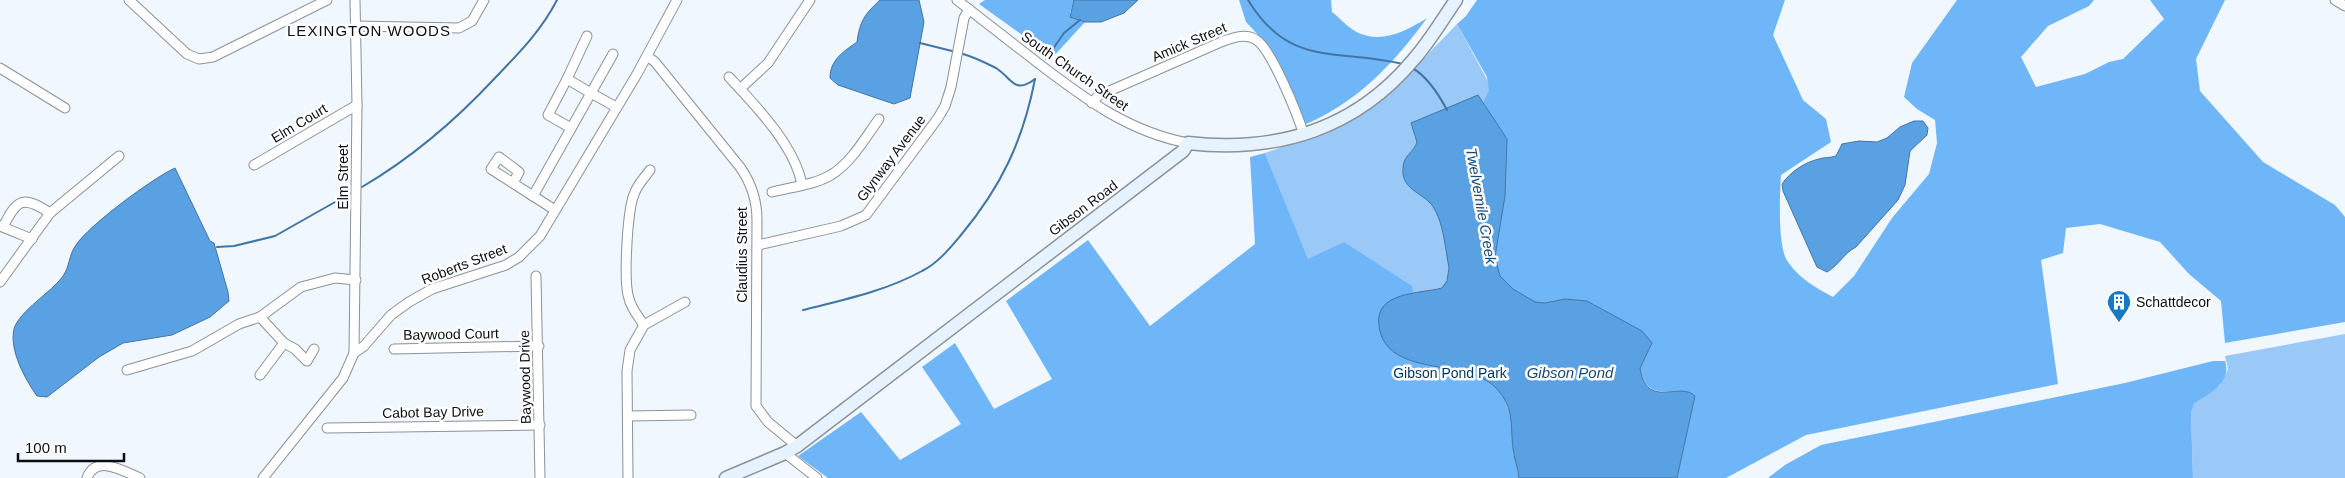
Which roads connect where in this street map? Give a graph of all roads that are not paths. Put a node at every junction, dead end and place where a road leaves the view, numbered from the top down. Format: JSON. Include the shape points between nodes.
{"nodes":[{"id":1,"x":129,"y":0,"type":"edge"},
{"id":2,"x":327,"y":0,"type":"edge"},
{"id":3,"x":354,"y":0,"type":"edge"},
{"id":4,"x":484,"y":0,"type":"edge"},
{"id":5,"x":676,"y":0,"type":"edge"},
{"id":6,"x":810,"y":0,"type":"edge"},
{"id":7,"x":957,"y":0,"type":"edge"},
{"id":8,"x":1456,"y":0,"type":"edge"},
{"id":9,"x":2335,"y":0,"type":"edge"},
{"id":10,"x":2345,"y":6,"type":"edge"},
{"id":11,"x":969,"y":9,"type":"junction"},
{"id":12,"x":355,"y":26,"type":"junction"},
{"id":13,"x":587,"y":36,"type":"dead end"},
{"id":14,"x":612,"y":54,"type":"dead end"},
{"id":15,"x":647,"y":56,"type":"junction"},
{"id":16,"x":0,"y":68,"type":"edge"},
{"id":17,"x":729,"y":77,"type":"dead end"},
{"id":18,"x":567,"y":79,"type":"junction"},
{"id":19,"x":740,"y":89,"type":"junction"},
{"id":20,"x":591,"y":93,"type":"junction"},
{"id":21,"x":1092,"y":103,"type":"junction"},
{"id":22,"x":357,"y":105,"type":"junction"},
{"id":23,"x":616,"y":107,"type":"junction"},
{"id":24,"x":65,"y":108,"type":"dead end"},
{"id":25,"x":879,"y":119,"type":"dead end"},
{"id":26,"x":571,"y":128,"type":"junction"},
{"id":27,"x":1304,"y":135,"type":"junction"},
{"id":28,"x":1188,"y":143,"type":"junction"},
{"id":29,"x":119,"y":156,"type":"dead end"},
{"id":30,"x":254,"y":165,"type":"dead end"},
{"id":31,"x":650,"y":170,"type":"dead end"},
{"id":32,"x":513,"y":183,"type":"dead end"},
{"id":33,"x":802,"y":184,"type":"junction"},
{"id":34,"x":772,"y":192,"type":"dead end"},
{"id":35,"x":533,"y":196,"type":"junction"},
{"id":36,"x":555,"y":210,"type":"junction"},
{"id":37,"x":50,"y":213,"type":"junction"},
{"id":38,"x":2,"y":226,"type":"edge"},
{"id":39,"x":32,"y":239,"type":"junction"},
{"id":40,"x":758,"y":245,"type":"junction"},
{"id":41,"x":536,"y":276,"type":"dead end"},
{"id":42,"x":356,"y":280,"type":"junction"},
{"id":43,"x":0,"y":282,"type":"edge"},
{"id":44,"x":685,"y":302,"type":"dead end"},
{"id":45,"x":260,"y":317,"type":"junction"},
{"id":46,"x":644,"y":325,"type":"junction"},
{"id":47,"x":284,"y":343,"type":"junction"},
{"id":48,"x":539,"y":346,"type":"junction"},
{"id":49,"x":314,"y":349,"type":"dead end"},
{"id":50,"x":394,"y":349,"type":"dead end"},
{"id":51,"x":354,"y":353,"type":"junction"},
{"id":52,"x":127,"y":370,"type":"dead end"},
{"id":53,"x":260,"y":375,"type":"dead end"},
{"id":54,"x":628,"y":416,"type":"junction"},
{"id":55,"x":691,"y":416,"type":"dead end"},
{"id":56,"x":540,"y":424,"type":"junction"},
{"id":57,"x":327,"y":428,"type":"dead end"},
{"id":58,"x":797,"y":446,"type":"junction"},
{"id":59,"x":785,"y":453,"type":"junction"},
{"id":60,"x":87,"y":478,"type":"edge"},
{"id":61,"x":140,"y":478,"type":"edge"},
{"id":62,"x":263,"y":478,"type":"edge"},
{"id":63,"x":540,"y":478,"type":"edge"},
{"id":64,"x":628,"y":478,"type":"edge"},
{"id":65,"x":726,"y":478,"type":"edge"},
{"id":66,"x":817,"y":478,"type":"edge"}],
"edges":[{"from":1,"to":2,"type":"street","via":[[187,54],[199,59],[219,54]]},
{"from":3,"to":12,"type":"street","name":"Elm Street"},
{"from":4,"to":12,"type":"street","via":[[472,21],[459,28]]},
{"from":5,"to":15,"type":"street","name":"Roberts Street"},
{"from":6,"to":19,"type":"street","via":[[768,63]]},
{"from":7,"to":11,"type":"street","name":"South Church Street"},
{"from":8,"to":27,"type":"street","via":[[1420,52],[1388,87],[1346,116]]},
{"from":9,"to":10,"type":"street"},
{"from":11,"to":21,"type":"street","name":"South Church Street"},
{"from":11,"to":40,"type":"street","name":"Glynway Avenue","via":[[964,18],[945,106],[870,211],[850,223]]},
{"from":12,"to":22,"type":"street","name":"Elm Street"},
{"from":13,"to":18,"type":"street"},
{"from":14,"to":20,"type":"street"},
{"from":15,"to":23,"type":"street","name":"Roberts Street"},
{"from":15,"to":40,"type":"street","name":"Claudius Street","via":[[746,175],[756,201]]},
{"from":16,"to":24,"type":"street"},
{"from":17,"to":19,"type":"street"},
{"from":18,"to":20,"type":"street"},
{"from":18,"to":26,"type":"street","via":[[548,115]]},
{"from":19,"to":33,"type":"street","via":[[792,156]]},
{"from":20,"to":23,"type":"street"},
{"from":20,"to":26,"type":"street"},
{"from":21,"to":27,"type":"street","name":"Amick Street","via":[[1098,96],[1236,36],[1247,36],[1256,39],[1266,51]]},
{"from":21,"to":28,"type":"street","name":"South Church Street","via":[[1135,128]]},
{"from":22,"to":30,"type":"street","name":"Elm Court"},
{"from":22,"to":42,"type":"street","name":"Elm Street"},
{"from":23,"to":36,"type":"street","name":"Roberts Street"},
{"from":25,"to":33,"type":"street","via":[[838,170],[822,179]]},
{"from":26,"to":35,"type":"street"},
{"from":27,"to":28,"type":"street","via":[[1257,144],[1216,146]]},
{"from":28,"to":58,"type":"street","name":"Gibson Road","via":[[1183,151]]},
{"from":29,"to":37,"type":"street"},
{"from":31,"to":46,"type":"street","via":[[631,201],[628,262],[627,293]]},
{"from":32,"to":35,"type":"street"},
{"from":33,"to":34,"type":"street"},
{"from":35,"to":36,"type":"street"},
{"from":36,"to":51,"type":"street","name":"Roberts Street","via":[[540,236],[520,257],[506,265],[420,295],[391,315]]},
{"from":37,"to":38,"type":"street","via":[[32,202],[22,202],[12,210]]},
{"from":37,"to":39,"type":"street"},
{"from":38,"to":39,"type":"street"},
{"from":39,"to":43,"type":"street"},
{"from":40,"to":58,"type":"street","name":"Claudius Street","via":[[756,406],[768,422]]},
{"from":41,"to":48,"type":"street","name":"Baywood Drive"},
{"from":42,"to":45,"type":"street","via":[[336,278],[301,287]]},
{"from":42,"to":51,"type":"street","name":"Elm Street"},
{"from":44,"to":46,"type":"street"},
{"from":45,"to":47,"type":"street"},
{"from":45,"to":52,"type":"street","via":[[239,324],[186,353]]},
{"from":46,"to":54,"type":"street","via":[[628,360]]},
{"from":47,"to":49,"type":"street","via":[[307,361]]},
{"from":47,"to":53,"type":"street"},
{"from":48,"to":50,"type":"street","name":"Baywood Court"},
{"from":48,"to":56,"type":"street","name":"Baywood Drive"},
{"from":51,"to":62,"type":"street","name":"Roberts Street","via":[[343,378]]},
{"from":54,"to":55,"type":"street"},
{"from":54,"to":64,"type":"street"},
{"from":56,"to":57,"type":"street","name":"Cabot Bay Drive"},
{"from":56,"to":63,"type":"street","name":"Baywood Drive"},
{"from":58,"to":59,"type":"street","name":"Gibson Road"},
{"from":59,"to":65,"type":"street","name":"Gibson Road"},
{"from":59,"to":66,"type":"street"},
{"from":60,"to":61,"type":"street","via":[[97,465]]}]}
